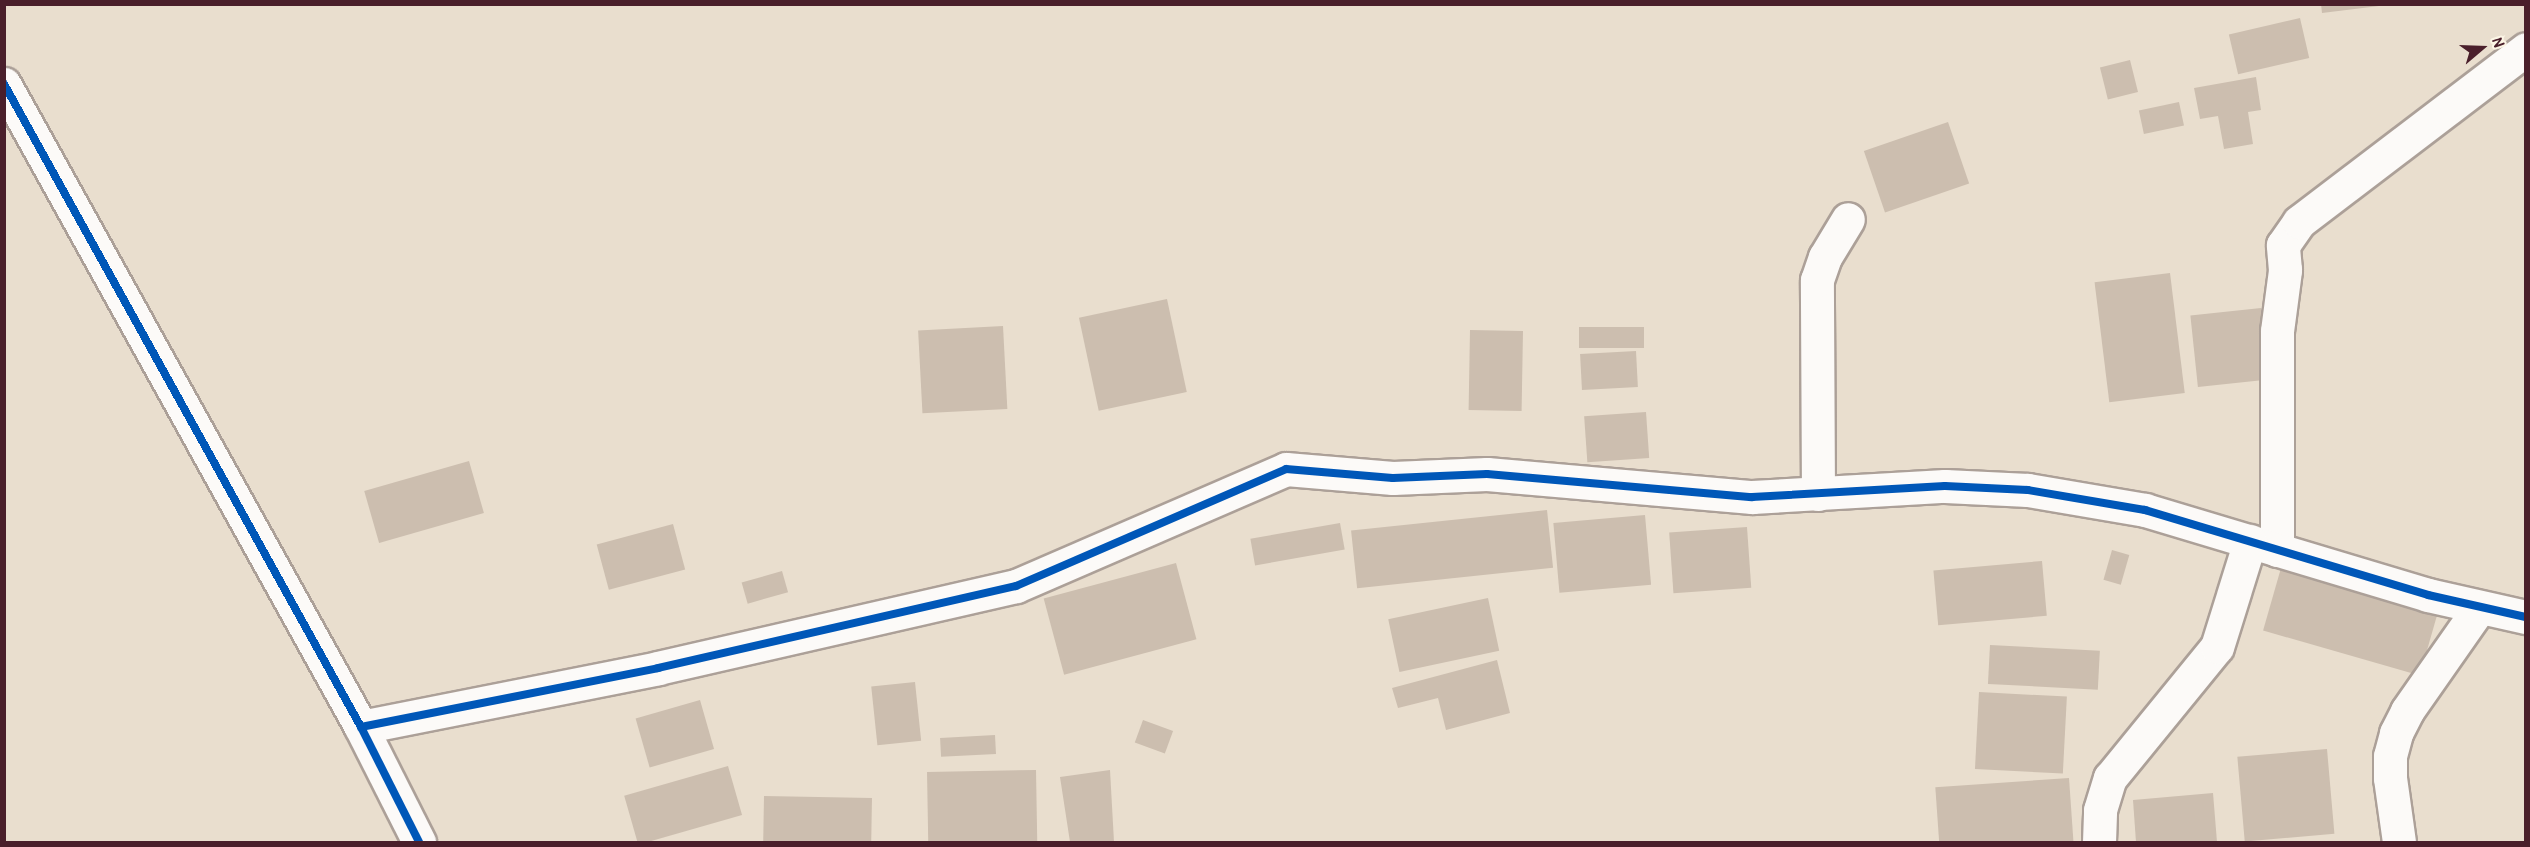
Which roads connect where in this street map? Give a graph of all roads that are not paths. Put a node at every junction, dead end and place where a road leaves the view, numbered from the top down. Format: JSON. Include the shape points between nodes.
{"nodes":[{"id":1,"x":2526,"y":49,"type":"edge"},
{"id":2,"x":4,"y":84,"type":"edge"},
{"id":3,"x":1848,"y":219,"type":"dead end"},
{"id":4,"x":1818,"y":494,"type":"junction"},
{"id":5,"x":2263,"y":545,"type":"junction"},
{"id":6,"x":2479,"y":608,"type":"junction"},
{"id":7,"x":2526,"y":617,"type":"edge"},
{"id":8,"x":361,"y":727,"type":"junction"},
{"id":9,"x":420,"y":843,"type":"edge"},
{"id":10,"x":2099,"y":843,"type":"edge"},
{"id":11,"x":2400,"y":843,"type":"edge"}],
"edges":[{"from":1,"to":5,"type":"street","via":[[2300,222],[2283,245],[2285,270],[2277,332]]},
{"from":2,"to":8,"type":"street"},
{"from":3,"to":4,"type":"street","via":[[1825,257],[1817,280]]},
{"from":4,"to":5,"type":"street","via":[[1945,486],[2028,490],[2145,510]]},
{"from":4,"to":8,"type":"street","via":[[1752,497],[1487,474],[1393,478],[1286,469],[1016,586],[658,668]]},
{"from":5,"to":6,"type":"street"},
{"from":5,"to":10,"type":"street","via":[[2217,647],[2110,778],[2100,810]]},
{"from":6,"to":7,"type":"street"},
{"from":6,"to":11,"type":"street","via":[[2407,711],[2396,733],[2390,778]]},
{"from":8,"to":9,"type":"street"}]}
